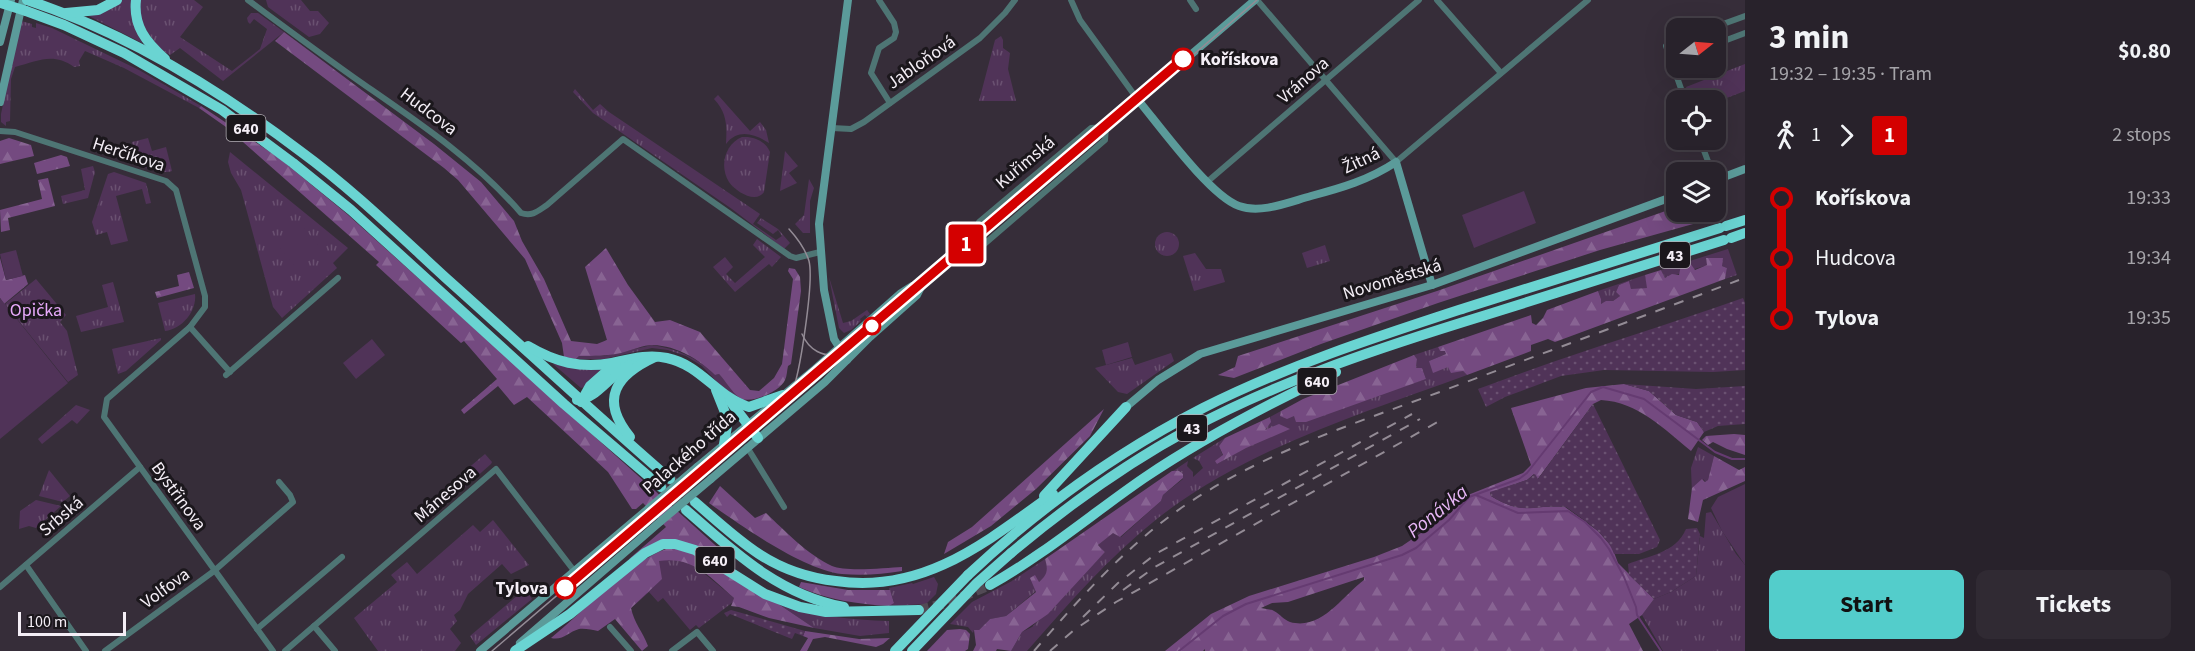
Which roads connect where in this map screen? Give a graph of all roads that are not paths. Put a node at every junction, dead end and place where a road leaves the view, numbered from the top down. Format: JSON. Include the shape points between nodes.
{"nodes":[{"id":1,"x":117,"y":0,"type":"edge"},
{"id":2,"x":136,"y":0,"type":"edge"},
{"id":3,"x":248,"y":0,"type":"edge"},
{"id":4,"x":848,"y":0,"type":"edge"},
{"id":5,"x":879,"y":0,"type":"edge"},
{"id":6,"x":1015,"y":0,"type":"edge"},
{"id":7,"x":1071,"y":0,"type":"edge"},
{"id":8,"x":1190,"y":0,"type":"edge"},
{"id":9,"x":1256,"y":0,"type":"edge"},
{"id":10,"x":1419,"y":0,"type":"edge"},
{"id":11,"x":1437,"y":0,"type":"edge"},
{"id":12,"x":1588,"y":0,"type":"edge"},
{"id":13,"x":4,"y":2,"type":"edge"},
{"id":14,"x":26,"y":3,"type":"edge"},
{"id":15,"x":1196,"y":9,"type":"dead end"},
{"id":16,"x":64,"y":14,"type":"junction"},
{"id":17,"x":1745,"y":16,"type":"edge"},
{"id":18,"x":1726,"y":23,"type":"edge"},
{"id":19,"x":1745,"y":33,"type":"edge"},
{"id":20,"x":1726,"y":40,"type":"edge"},
{"id":21,"x":0,"y":42,"type":"edge"},
{"id":22,"x":179,"y":71,"type":"junction"},
{"id":23,"x":1501,"y":73,"type":"junction"},
{"id":24,"x":1326,"y":80,"type":"junction"},
{"id":25,"x":1138,"y":100,"type":"junction"},
{"id":26,"x":0,"y":102,"type":"edge"},
{"id":27,"x":890,"y":103,"type":"junction"},
{"id":28,"x":1106,"y":127,"type":"junction"},
{"id":29,"x":832,"y":128,"type":"junction"},
{"id":30,"x":0,"y":131,"type":"edge"},
{"id":31,"x":1396,"y":162,"type":"junction"},
{"id":32,"x":1745,"y":169,"type":"edge"},
{"id":33,"x":1726,"y":176,"type":"edge"},
{"id":34,"x":1207,"y":182,"type":"junction"},
{"id":35,"x":1666,"y":199,"type":"edge"},
{"id":36,"x":1745,"y":220,"type":"edge"},
{"id":37,"x":1745,"y":233,"type":"edge"},
{"id":38,"x":820,"y":252,"type":"junction"},
{"id":39,"x":957,"y":255,"type":"junction"},
{"id":40,"x":338,"y":278,"type":"dead end"},
{"id":41,"x":922,"y":285,"type":"junction"},
{"id":42,"x":1432,"y":285,"type":"junction"},
{"id":43,"x":190,"y":327,"type":"junction"},
{"id":44,"x":508,"y":333,"type":"junction"},
{"id":45,"x":1396,"y":344,"type":"junction"},
{"id":46,"x":839,"y":348,"type":"junction"},
{"id":47,"x":650,"y":359,"type":"junction"},
{"id":48,"x":847,"y":360,"type":"junction"},
{"id":49,"x":620,"y":361,"type":"junction"},
{"id":50,"x":545,"y":386,"type":"junction"},
{"id":51,"x":783,"y":395,"type":"junction"},
{"id":52,"x":722,"y":397,"type":"junction"},
{"id":53,"x":582,"y":400,"type":"junction"},
{"id":54,"x":1126,"y":407,"type":"joint"},
{"id":55,"x":104,"y":412,"type":"joint"},
{"id":56,"x":587,"y":424,"type":"junction"},
{"id":57,"x":747,"y":424,"type":"junction"},
{"id":58,"x":758,"y":438,"type":"junction"},
{"id":59,"x":723,"y":444,"type":"junction"},
{"id":60,"x":747,"y":447,"type":"junction"},
{"id":61,"x":649,"y":461,"type":"junction"},
{"id":62,"x":1103,"y":466,"type":"junction"},
{"id":63,"x":140,"y":467,"type":"junction"},
{"id":64,"x":670,"y":479,"type":"tunnel mouth"},
{"id":65,"x":279,"y":482,"type":"dead end"},
{"id":66,"x":661,"y":487,"type":"tunnel mouth"},
{"id":67,"x":695,"y":502,"type":"tunnel mouth"},
{"id":68,"x":784,"y":507,"type":"dead end"},
{"id":69,"x":686,"y":510,"type":"tunnel mouth"},
{"id":70,"x":1028,"y":512,"type":"junction"},
{"id":71,"x":342,"y":557,"type":"dead end"},
{"id":72,"x":26,"y":565,"type":"junction"},
{"id":73,"x":214,"y":571,"type":"junction"},
{"id":74,"x":575,"y":572,"type":"junction"},
{"id":75,"x":968,"y":574,"type":"junction"},
{"id":76,"x":990,"y":585,"type":"tunnel mouth"},
{"id":77,"x":0,"y":587,"type":"edge"},
{"id":78,"x":920,"y":610,"type":"tunnel mouth"},
{"id":79,"x":874,"y":611,"type":"junction"},
{"id":80,"x":314,"y":626,"type":"junction"},
{"id":81,"x":610,"y":627,"type":"dead end"},
{"id":82,"x":257,"y":629,"type":"junction"},
{"id":83,"x":86,"y":651,"type":"edge"},
{"id":84,"x":105,"y":651,"type":"edge"},
{"id":85,"x":273,"y":651,"type":"edge"},
{"id":86,"x":285,"y":651,"type":"edge"},
{"id":87,"x":335,"y":651,"type":"edge"},
{"id":88,"x":480,"y":651,"type":"edge"},
{"id":89,"x":513,"y":651,"type":"edge"},
{"id":90,"x":631,"y":651,"type":"edge"},
{"id":91,"x":672,"y":651,"type":"edge"},
{"id":92,"x":713,"y":651,"type":"edge"},
{"id":93,"x":895,"y":651,"type":"edge"},
{"id":94,"x":912,"y":651,"type":"edge"}],
"edges":[{"from":1,"to":16,"type":"highway","via":[[98,10]]},
{"from":2,"to":22,"type":"highway","via":[[142,34]]},
{"from":3,"to":38,"type":"street","name":"Hudcova","via":[[471,163],[521,213],[534,214],[547,205],[623,139],[790,256]]},
{"from":4,"to":29,"type":"street"},
{"from":5,"to":27,"type":"street","via":[[896,32],[879,48],[871,73]]},
{"from":6,"to":27,"type":"street","name":"Jabloňová","via":[[980,38]]},
{"from":7,"to":25,"type":"street","via":[[1080,20]]},
{"from":8,"to":15,"type":"street"},
{"from":9,"to":24,"type":"street"},
{"from":9,"to":25,"type":"street","name":"Kuřimská"},
{"from":10,"to":24,"type":"street","name":"Vránova"},
{"from":11,"to":23,"type":"street"},
{"from":12,"to":23,"type":"street","name":"Žitná"},
{"from":13,"to":14,"type":"highway","number":"640","bridge":true},
{"from":13,"to":21,"type":"street"},
{"from":14,"to":16,"type":"highway","number":"640"},
{"from":14,"to":26,"type":"street"},
{"from":14,"to":50,"type":"highway","number":"640","via":[[222,110],[351,210]]},
{"from":16,"to":22,"type":"highway","number":"640"},
{"from":17,"to":18,"type":"street"},
{"from":19,"to":20,"type":"street"},
{"from":22,"to":44,"type":"highway","number":"640","via":[[302,152]]},
{"from":23,"to":31,"type":"street","name":"Žitná"},
{"from":24,"to":31,"type":"street"},
{"from":24,"to":34,"type":"street","name":"Vránova"},
{"from":25,"to":28,"type":"street","name":"Kuřimská"},
{"from":25,"to":34,"type":"street","name":"Žitná"},
{"from":27,"to":29,"type":"street","name":"Jabloňová","via":[[851,129]]},
{"from":28,"to":39,"type":"street","name":"Kuřimská"},
{"from":28,"to":39,"type":"street","name":"Kuřimská","via":[[1105,140],[974,253]]},
{"from":29,"to":38,"type":"street","via":[[819,224]]},
{"from":30,"to":43,"type":"street","name":"Herčíkova","via":[[15,132],[172,185],[181,203],[205,296],[205,307]]},
{"from":31,"to":34,"type":"street","name":"Žitná","via":[[1359,182],[1258,208],[1240,207],[1226,200]]},
{"from":31,"to":42,"type":"street"},
{"from":32,"to":33,"type":"street"},
{"from":35,"to":42,"type":"street","name":"Novoměstská"},
{"from":36,"to":62,"type":"highway","number":"43","via":[[1301,364],[1203,408]]},
{"from":37,"to":45,"type":"highway","number":"43"},
{"from":38,"to":46,"type":"street","via":[[824,290]]},
{"from":39,"to":41,"type":"street","name":"Palackého třída"},
{"from":40,"to":43,"type":"street","via":[[228,374]]},
{"from":41,"to":46,"type":"street","name":"Palackého třída","via":[[901,293]]},
{"from":41,"to":48,"type":"street","name":"Palackého třída","via":[[917,295]]},
{"from":42,"to":54,"type":"street","name":"Novoměstská","via":[[1200,354],[1158,380]]},
{"from":43,"to":55,"type":"street","name":"Herčíkova","via":[[113,393]]},
{"from":44,"to":49,"type":"highway","via":[[563,362],[593,365]]},
{"from":44,"to":53,"type":"highway","number":"640"},
{"from":45,"to":76,"type":"highway","number":"640","via":[[1268,405],[1202,442]]},
{"from":45,"to":94,"type":"highway","number":"43","bridge":true,"via":[[1268,392],[1190,429],[1101,482],[977,583]]},
{"from":46,"to":48,"type":"street"},
{"from":46,"to":51,"type":"street","name":"Palackého třída"},
{"from":47,"to":49,"type":"highway","via":[[640,356]]},
{"from":47,"to":52,"type":"highway","via":[[673,359],[690,366]]},
{"from":47,"to":53,"type":"highway","via":[[619,371]]},
{"from":47,"to":61,"type":"highway","via":[[634,367],[620,381],[615,402],[622,427]]},
{"from":48,"to":58,"type":"street","name":"Palackého třída"},
{"from":49,"to":53,"type":"highway","via":[[590,386]]},
{"from":50,"to":53,"type":"highway","number":"640","via":[[569,399]]},
{"from":50,"to":56,"type":"highway","number":"640"},
{"from":51,"to":52,"type":"highway","via":[[749,407]]},
{"from":51,"to":57,"type":"street","name":"Palackého třída"},
{"from":52,"to":57,"type":"highway","via":[[744,416]]},
{"from":52,"to":59,"type":"highway","via":[[728,420]]},
{"from":53,"to":56,"type":"highway","via":[[580,411]]},
{"from":53,"to":61,"type":"highway","number":"640"},
{"from":54,"to":70,"type":"highway"},
{"from":55,"to":63,"type":"street","name":"Bystřinova","via":[[106,421]]},
{"from":56,"to":66,"type":"highway","number":"640"},
{"from":57,"to":58,"type":"highway"},
{"from":57,"to":59,"type":"street","name":"Palackého třída"},
{"from":58,"to":60,"type":"street","name":"Palackého třída"},
{"from":59,"to":74,"type":"street","name":"Palackého třída","bridge":true},
{"from":60,"to":68,"type":"street","name":"Palackého třída"},
{"from":60,"to":89,"type":"street","name":"Palackého třída","bridge":true},
{"from":61,"to":64,"type":"highway","number":"640"},
{"from":62,"to":70,"type":"highway","number":"640","via":[[1069,482]]},
{"from":62,"to":75,"type":"highway","number":"43"},
{"from":63,"to":72,"type":"street","name":"Srbská"},
{"from":63,"to":73,"type":"street","name":"Bystřinova"},
{"from":65,"to":73,"type":"street","name":"Volfova","via":[[293,502]]},
{"from":67,"to":70,"type":"highway","number":"640","via":[[772,562],[814,578],[868,584],[911,578],[951,563]]},
{"from":69,"to":79,"type":"highway","number":"640","via":[[747,562],[783,586],[830,604]]},
{"from":70,"to":75,"type":"highway"},
{"from":71,"to":82,"type":"street"},
{"from":72,"to":77,"type":"street","name":"Srbská"},
{"from":72,"to":83,"type":"street"},
{"from":73,"to":82,"type":"street","name":"Bystřinova"},
{"from":73,"to":84,"type":"street","name":"Volfova"},
{"from":74,"to":80,"type":"street","name":"Mánesova","via":[[496,469]]},
{"from":74,"to":88,"type":"street","name":"Palackého třída"},
{"from":75,"to":93,"type":"highway","number":"43","bridge":true},
{"from":78,"to":79,"type":"highway","number":"640"},
{"from":79,"to":89,"type":"highway","number":"640","via":[[826,612],[800,607],[765,594],[695,550],[663,544],[645,553],[570,614]]},
{"from":80,"to":86,"type":"street","name":"Mánesova"},
{"from":80,"to":87,"type":"street"},
{"from":81,"to":90,"type":"street"},
{"from":82,"to":85,"type":"street","name":"Bystřinova"},
{"from":91,"to":92,"type":"street","via":[[697,632]]}]}
